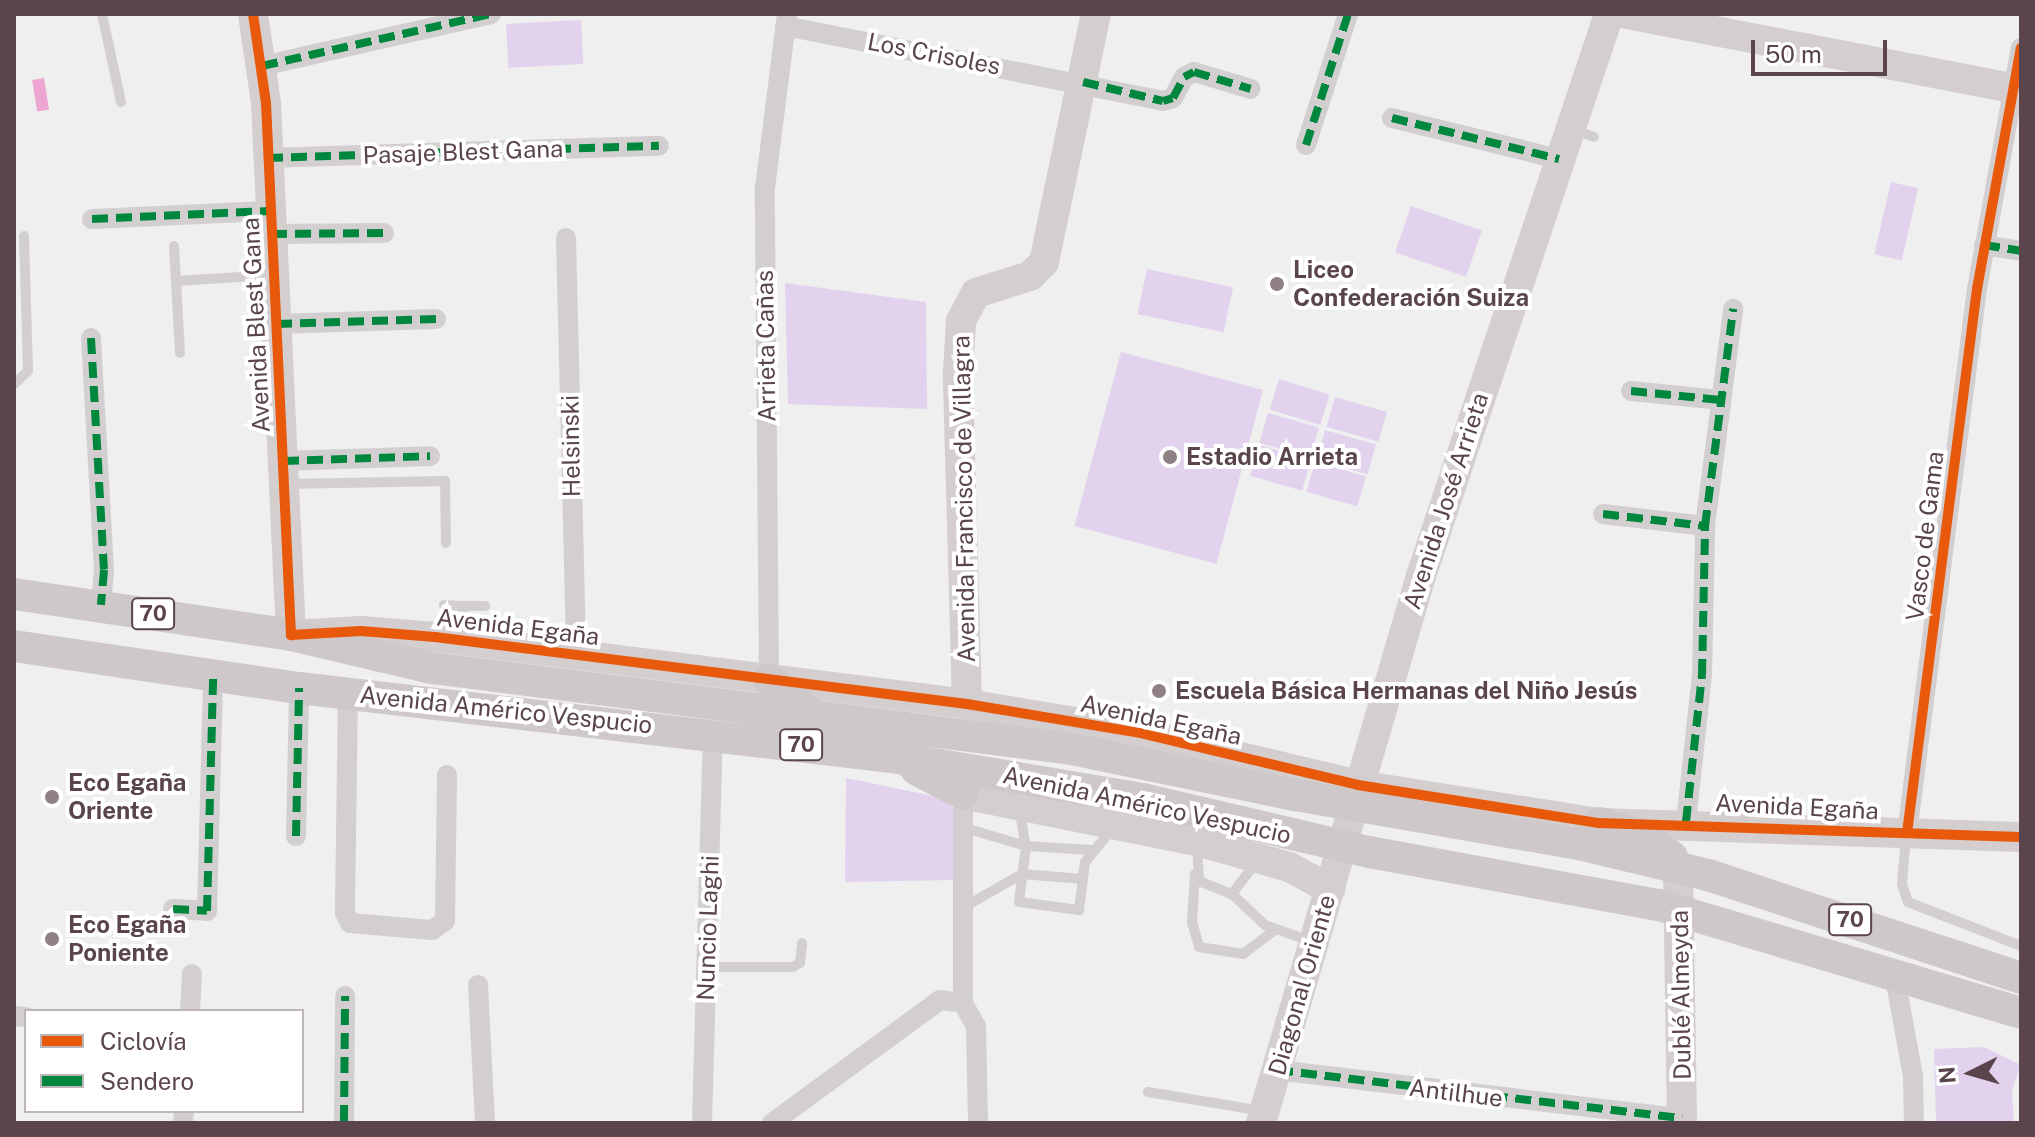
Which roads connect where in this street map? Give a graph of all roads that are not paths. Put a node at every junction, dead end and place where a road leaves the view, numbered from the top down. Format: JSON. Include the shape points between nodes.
{"nodes":[{"id":1,"x":102,"y":14,"type":"edge"},
{"id":2,"x":253,"y":14,"type":"edge"},
{"id":3,"x":491,"y":14,"type":"edge"},
{"id":4,"x":1096,"y":14,"type":"edge"},
{"id":5,"x":1348,"y":14,"type":"edge"},
{"id":6,"x":1609,"y":14,"type":"edge"},
{"id":7,"x":1627,"y":14,"type":"edge"},
{"id":8,"x":786,"y":20,"type":"edge"},
{"id":9,"x":2021,"y":48,"type":"edge"},
{"id":10,"x":262,"y":66,"type":"junction"},
{"id":11,"x":1083,"y":82,"type":"junction"},
{"id":12,"x":1251,"y":89,"type":"dead end"},
{"id":13,"x":2017,"y":89,"type":"edge"},
{"id":14,"x":121,"y":102,"type":"dead end"},
{"id":15,"x":1392,"y":118,"type":"dead end"},
{"id":16,"x":1306,"y":145,"type":"dead end"},
{"id":17,"x":659,"y":146,"type":"dead end"},
{"id":18,"x":267,"y":158,"type":"junction"},
{"id":19,"x":1559,"y":159,"type":"junction"},
{"id":20,"x":92,"y":219,"type":"dead end"},
{"id":21,"x":271,"y":222,"type":"junction"},
{"id":22,"x":384,"y":233,"type":"dead end"},
{"id":23,"x":24,"y":236,"type":"dead end"},
{"id":24,"x":566,"y":238,"type":"dead end"},
{"id":25,"x":1984,"y":245,"type":"junction"},
{"id":26,"x":174,"y":246,"type":"dead end"},
{"id":27,"x":2021,"y":251,"type":"edge"},
{"id":28,"x":274,"y":275,"type":"junction"},
{"id":29,"x":176,"y":281,"type":"junction"},
{"id":30,"x":1733,"y":309,"type":"dead end"},
{"id":31,"x":436,"y":319,"type":"dead end"},
{"id":32,"x":276,"y":324,"type":"junction"},
{"id":33,"x":91,"y":338,"type":"dead end"},
{"id":34,"x":180,"y":353,"type":"dead end"},
{"id":35,"x":14,"y":384,"type":"edge"},
{"id":36,"x":1631,"y":391,"type":"dead end"},
{"id":37,"x":1721,"y":400,"type":"junction"},
{"id":38,"x":430,"y":456,"type":"dead end"},
{"id":39,"x":284,"y":472,"type":"junction"},
{"id":40,"x":1603,"y":514,"type":"dead end"},
{"id":41,"x":1705,"y":526,"type":"junction"},
{"id":42,"x":446,"y":543,"type":"dead end"},
{"id":43,"x":14,"y":594,"type":"edge"},
{"id":44,"x":101,"y":605,"type":"junction"},
{"id":45,"x":444,"y":605,"type":"dead end"},
{"id":46,"x":463,"y":606,"type":"junction"},
{"id":47,"x":485,"y":606,"type":"dead end"},
{"id":48,"x":291,"y":635,"type":"junction"},
{"id":49,"x":463,"y":640,"type":"junction"},
{"id":50,"x":14,"y":646,"type":"edge"},
{"id":51,"x":576,"y":653,"type":"junction"},
{"id":52,"x":213,"y":675,"type":"junction"},
{"id":53,"x":769,"y":679,"type":"junction"},
{"id":54,"x":256,"y":681,"type":"junction"},
{"id":55,"x":299,"y":688,"type":"junction"},
{"id":56,"x":348,"y":693,"type":"junction"},
{"id":57,"x":967,"y":704,"type":"junction"},
{"id":58,"x":813,"y":716,"type":"junction"},
{"id":59,"x":713,"y":733,"type":"junction"},
{"id":60,"x":892,"y":757,"type":"junction"},
{"id":61,"x":447,"y":775,"type":"dead end"},
{"id":62,"x":963,"y":794,"type":"junction"},
{"id":63,"x":1355,"y":796,"type":"junction"},
{"id":64,"x":1143,"y":799,"type":"junction"},
{"id":65,"x":1007,"y":802,"type":"junction"},
{"id":66,"x":1118,"y":822,"type":"junction"},
{"id":67,"x":1686,"y":822,"type":"junction"},
{"id":68,"x":1599,"y":823,"type":"junction"},
{"id":69,"x":965,"y":828,"type":"junction"},
{"id":70,"x":1907,"y":833,"type":"junction"},
{"id":71,"x":296,"y":836,"type":"dead end"},
{"id":72,"x":2021,"y":837,"type":"edge"},
{"id":73,"x":1197,"y":841,"type":"junction"},
{"id":74,"x":1026,"y":846,"type":"junction"},
{"id":75,"x":1341,"y":846,"type":"junction"},
{"id":76,"x":1091,"y":850,"type":"junction"},
{"id":77,"x":1259,"y":858,"type":"junction"},
{"id":78,"x":1678,"y":867,"type":"junction"},
{"id":79,"x":1022,"y":874,"type":"junction"},
{"id":80,"x":1195,"y":874,"type":"junction"},
{"id":81,"x":1083,"y":879,"type":"junction"},
{"id":82,"x":1330,"y":889,"type":"junction"},
{"id":83,"x":1232,"y":894,"type":"junction"},
{"id":84,"x":966,"y":906,"type":"junction"},
{"id":85,"x":173,"y":909,"type":"dead end"},
{"id":86,"x":1680,"y":911,"type":"junction"},
{"id":87,"x":1276,"y":929,"type":"junction"},
{"id":88,"x":802,"y":943,"type":"dead end"},
{"id":89,"x":1315,"y":943,"type":"junction"},
{"id":90,"x":2021,"y":946,"type":"edge"},
{"id":91,"x":707,"y":967,"type":"junction"},
{"id":92,"x":1894,"y":972,"type":"junction"},
{"id":93,"x":192,"y":974,"type":"dead end"},
{"id":94,"x":2021,"y":978,"type":"edge"},
{"id":95,"x":478,"y":985,"type":"dead end"},
{"id":96,"x":345,"y":996,"type":"dead end"},
{"id":97,"x":963,"y":1003,"type":"junction"},
{"id":98,"x":190,"y":1009,"type":"edge"},
{"id":99,"x":2021,"y":1013,"type":"edge"},
{"id":100,"x":1277,"y":1070,"type":"junction"},
{"id":101,"x":1148,"y":1092,"type":"dead end"},
{"id":102,"x":1263,"y":1117,"type":"edge"},
{"id":103,"x":1682,"y":1120,"type":"edge"},
{"id":104,"x":344,"y":1123,"type":"edge"},
{"id":105,"x":485,"y":1123,"type":"edge"},
{"id":106,"x":702,"y":1123,"type":"edge"},
{"id":107,"x":772,"y":1123,"type":"edge"},
{"id":108,"x":978,"y":1123,"type":"edge"},
{"id":109,"x":1914,"y":1123,"type":"edge"}],
"edges":[{"from":1,"to":14,"type":"lane"},
{"from":2,"to":10,"type":"street","name":"Avenida Blest Gana"},
{"from":3,"to":10,"type":"street"},
{"from":4,"to":11,"type":"street","name":"Avenida Francisco de Villagra"},
{"from":5,"to":16,"type":"street"},
{"from":6,"to":19,"type":"street","name":"Avenida José Arrieta","via":[[1582,132]]},
{"from":7,"to":13,"type":"street"},
{"from":8,"to":11,"type":"street","name":"Los Crisoles"},
{"from":8,"to":53,"type":"street","name":"Arrieta Cañas","via":[[765,188]]},
{"from":9,"to":13,"type":"street","name":"Vasco de Gama"},
{"from":10,"to":18,"type":"street","name":"Avenida Blest Gana"},
{"from":11,"to":12,"type":"street","name":"Los Crisoles","via":[[1163,101],[1173,98],[1184,77],[1194,72]]},
{"from":11,"to":57,"type":"street","name":"Avenida Francisco de Villagra","via":[[1044,262],[1030,276],[976,293],[961,321]]},
{"from":13,"to":25,"type":"street","name":"Vasco de Gama"},
{"from":15,"to":19,"type":"street"},
{"from":17,"to":18,"type":"street","name":"Pasaje Blest Gana"},
{"from":18,"to":21,"type":"street","name":"Avenida Blest Gana"},
{"from":19,"to":63,"type":"street","name":"Avenida José Arrieta"},
{"from":20,"to":21,"type":"street"},
{"from":21,"to":22,"type":"street"},
{"from":21,"to":28,"type":"street","name":"Avenida Blest Gana"},
{"from":23,"to":35,"type":"lane","via":[[28,371]]},
{"from":24,"to":51,"type":"street","name":"Helsinski"},
{"from":25,"to":27,"type":"street"},
{"from":25,"to":70,"type":"street","name":"Vasco de Gama"},
{"from":26,"to":29,"type":"lane"},
{"from":28,"to":29,"type":"lane"},
{"from":28,"to":32,"type":"street","name":"Avenida Blest Gana"},
{"from":29,"to":34,"type":"lane"},
{"from":30,"to":37,"type":"street"},
{"from":31,"to":32,"type":"street"},
{"from":32,"to":39,"type":"street","name":"Avenida Blest Gana"},
{"from":33,"to":44,"type":"street","via":[[104,570]]},
{"from":36,"to":37,"type":"street"},
{"from":37,"to":41,"type":"street"},
{"from":38,"to":39,"type":"street"},
{"from":39,"to":42,"type":"lane","via":[[445,481]]},
{"from":39,"to":48,"type":"street","name":"Avenida Blest Gana"},
{"from":40,"to":41,"type":"street"},
{"from":41,"to":67,"type":"street","via":[[1702,675]]},
{"from":43,"to":44,"type":"main road","name":"Avenida Egaña","number":"70"},
{"from":44,"to":48,"type":"main road","name":"Avenida Egaña","number":"70"},
{"from":45,"to":46,"type":"lane"},
{"from":46,"to":47,"type":"lane"},
{"from":46,"to":49,"type":"lane"},
{"from":48,"to":49,"type":"street","name":"Avenida Egaña","via":[[361,631]]},
{"from":48,"to":54,"type":"main road","via":[[281,663]]},
{"from":48,"to":58,"type":"main road","name":"Avenida Américo Vespucio","number":"70","via":[[432,668]]},
{"from":49,"to":51,"type":"street","name":"Avenida Egaña"},
{"from":50,"to":52,"type":"main road","number":"70"},
{"from":51,"to":53,"type":"street","name":"Avenida Egaña"},
{"from":52,"to":54,"type":"main road","number":"70"},
{"from":52,"to":85,"type":"street","via":[[207,911]]},
{"from":53,"to":57,"type":"street","name":"Avenida Egaña"},
{"from":53,"to":58,"type":"main road"},
{"from":54,"to":55,"type":"main road","name":"Avenida Américo Vespucio","number":"70"},
{"from":55,"to":56,"type":"main road","name":"Avenida Américo Vespucio","number":"70"},
{"from":55,"to":71,"type":"street"},
{"from":56,"to":59,"type":"main road","name":"Avenida Américo Vespucio","number":"70"},
{"from":56,"to":61,"type":"street","via":[[345,913],[350,923],[432,930],[445,921]]},
{"from":57,"to":63,"type":"street","name":"Avenida Egaña","via":[[1140,733]]},
{"from":58,"to":63,"type":"main road","name":"Avenida Américo Vespucio","number":"70","via":[[1072,749]]},
{"from":59,"to":60,"type":"main road","name":"Avenida Américo Vespucio","number":"70"},
{"from":59,"to":91,"type":"street","name":"Nuncio Laghi"},
{"from":60,"to":62,"type":"main road"},
{"from":60,"to":64,"type":"main road","name":"Avenida Américo Vespucio","number":"70"},
{"from":62,"to":65,"type":"street","name":"Avenida Américo Vespucio"},
{"from":62,"to":69,"type":"street"},
{"from":63,"to":68,"type":"street","name":"Avenida Egaña"},
{"from":63,"to":75,"type":"street","name":"Avenida José Arrieta"},
{"from":63,"to":78,"type":"main road","name":"Avenida Américo Vespucio","number":"70"},
{"from":64,"to":66,"type":"lane"},
{"from":64,"to":75,"type":"main road","name":"Avenida Américo Vespucio","number":"70"},
{"from":65,"to":66,"type":"street","name":"Avenida Américo Vespucio"},
{"from":65,"to":74,"type":"lane","via":[[1021,819]]},
{"from":66,"to":73,"type":"street","name":"Avenida Américo Vespucio"},
{"from":66,"to":76,"type":"lane"},
{"from":67,"to":68,"type":"street","name":"Avenida Egaña"},
{"from":67,"to":70,"type":"street","name":"Avenida Egaña"},
{"from":68,"to":78,"type":"main road","via":[[1651,840]]},
{"from":69,"to":74,"type":"lane"},
{"from":69,"to":84,"type":"street"},
{"from":70,"to":72,"type":"street","name":"Avenida Egaña"},
{"from":70,"to":90,"type":"lane","name":"Vasco de Gama","via":[[1902,884],[1914,906]]},
{"from":73,"to":77,"type":"street","name":"Avenida Américo Vespucio"},
{"from":73,"to":80,"type":"lane"},
{"from":74,"to":76,"type":"lane"},
{"from":74,"to":79,"type":"lane"},
{"from":75,"to":82,"type":"street","name":"Diagonal Oriente"},
{"from":75,"to":86,"type":"main road","name":"Avenida Américo Vespucio","number":"70"},
{"from":76,"to":81,"type":"lane"},
{"from":77,"to":82,"type":"street","name":"Avenida Américo Vespucio","via":[[1301,871]]},
{"from":77,"to":83,"type":"lane"},
{"from":78,"to":86,"type":"street","name":"Dublé Almeyda"},
{"from":78,"to":94,"type":"main road","name":"Avenida Américo Vespucio","number":"70"},
{"from":79,"to":81,"type":"lane"},
{"from":79,"to":81,"type":"lane","via":[[1019,902],[1079,910]]},
{"from":79,"to":84,"type":"lane"},
{"from":80,"to":83,"type":"lane","via":[[1205,885]]},
{"from":80,"to":87,"type":"lane","via":[[1192,922],[1199,947],[1243,954]]},
{"from":82,"to":89,"type":"street","name":"Diagonal Oriente"},
{"from":83,"to":87,"type":"lane"},
{"from":84,"to":97,"type":"street"},
{"from":86,"to":92,"type":"main road","name":"Avenida Américo Vespucio","number":"70"},
{"from":86,"to":103,"type":"street","name":"Dublé Almeyda"},
{"from":87,"to":89,"type":"lane"},
{"from":88,"to":91,"type":"lane","via":[[800,963],[793,967]]},
{"from":89,"to":100,"type":"street","name":"Diagonal Oriente"},
{"from":91,"to":106,"type":"street","name":"Nuncio Laghi"},
{"from":92,"to":99,"type":"main road","name":"Avenida Américo Vespucio","number":"70"},
{"from":92,"to":109,"type":"street","via":[[1913,1077]]},
{"from":93,"to":98,"type":"street"},
{"from":95,"to":105,"type":"street"},
{"from":96,"to":104,"type":"street"},
{"from":97,"to":107,"type":"street","via":[[940,1000]]},
{"from":97,"to":108,"type":"street","via":[[976,1026]]},
{"from":100,"to":102,"type":"street","name":"Diagonal Oriente"},
{"from":100,"to":103,"type":"street","name":"Antilhue"},
{"from":101,"to":102,"type":"lane"}]}
